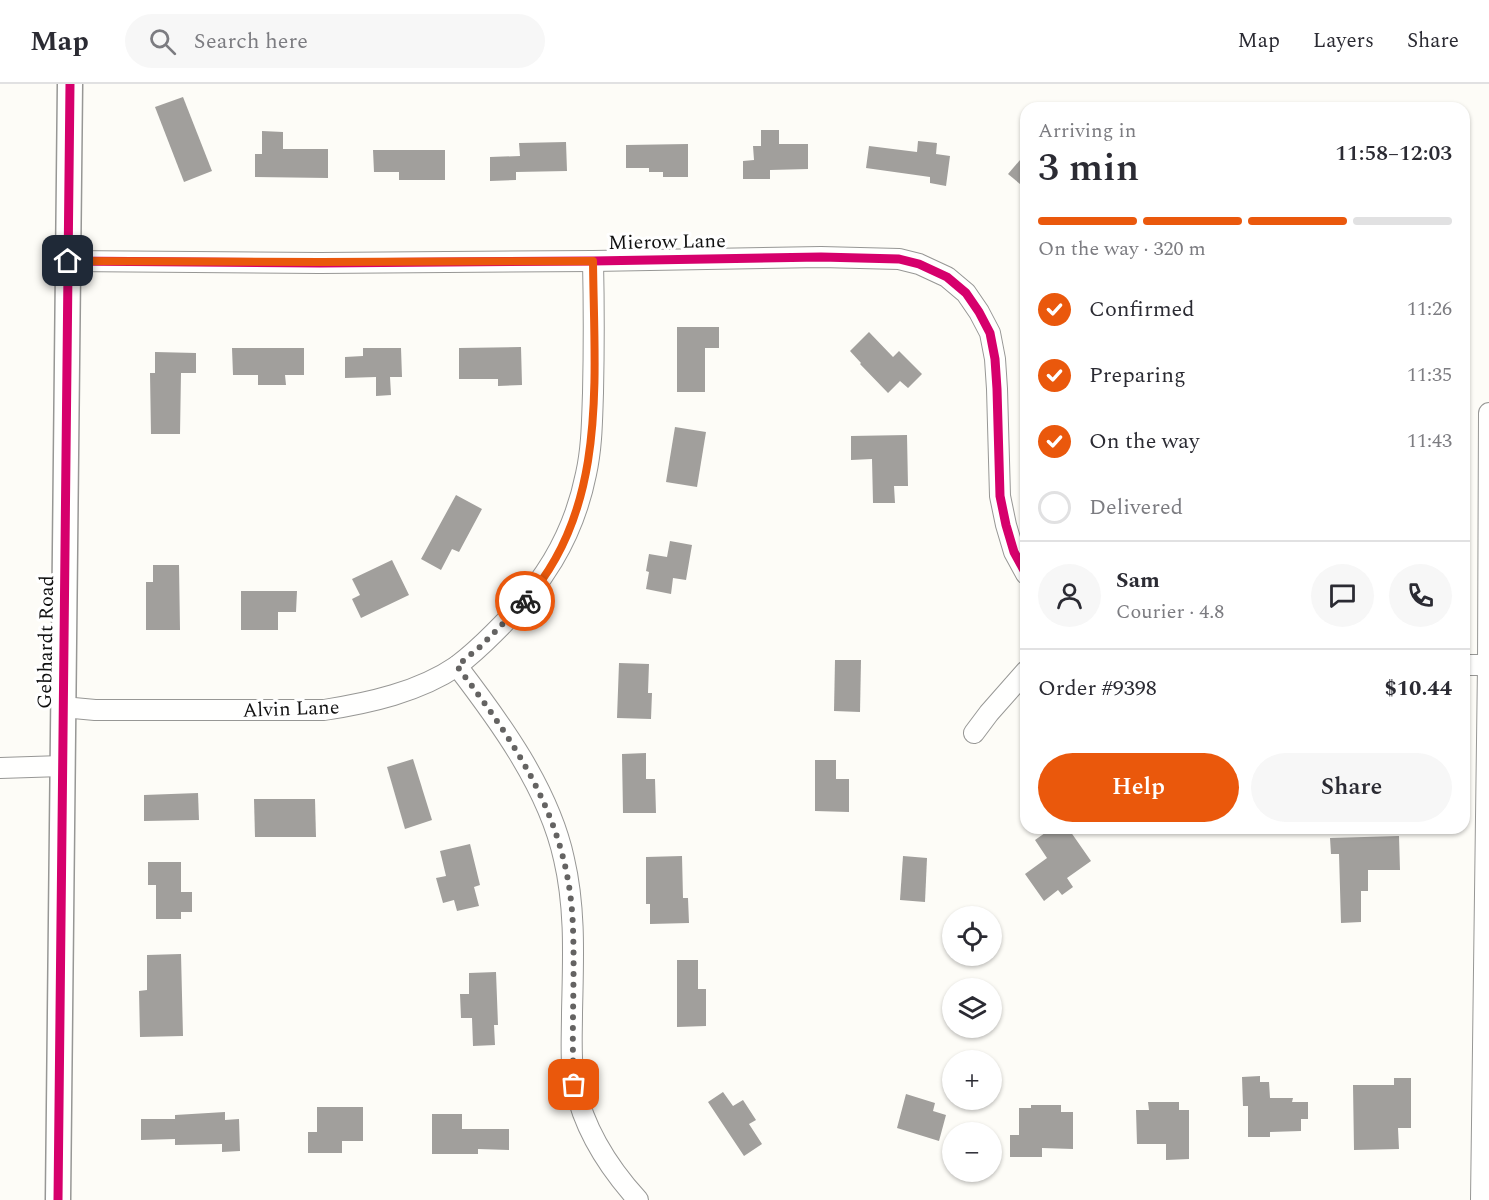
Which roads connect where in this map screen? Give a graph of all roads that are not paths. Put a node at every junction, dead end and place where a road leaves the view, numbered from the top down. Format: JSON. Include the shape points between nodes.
{"nodes":[{"id":1,"x":70,"y":84,"type":"edge"},
{"id":2,"x":68,"y":261,"type":"junction"},
{"id":3,"x":593,"y":261,"type":"junction"},
{"id":4,"x":1489,"y":413,"type":"edge"},
{"id":5,"x":1020,"y":563,"type":"edge"},
{"id":6,"x":1470,"y":665,"type":"edge"},
{"id":7,"x":1488,"y":665,"type":"edge"},
{"id":8,"x":457,"y":666,"type":"junction"},
{"id":9,"x":1020,"y":678,"type":"edge"},
{"id":10,"x":63,"y":707,"type":"junction"},
{"id":11,"x":974,"y":733,"type":"dead end"},
{"id":12,"x":62,"y":766,"type":"junction"},
{"id":13,"x":0,"y":768,"type":"edge"},
{"id":14,"x":58,"y":1200,"type":"edge"},
{"id":15,"x":638,"y":1200,"type":"edge"},
{"id":16,"x":1481,"y":1200,"type":"edge"}],
"edges":[{"from":1,"to":2,"type":"street","name":"Gebhardt Road"},
{"from":2,"to":3,"type":"street","name":"Mierow Lane"},
{"from":2,"to":10,"type":"street","name":"Gebhardt Road"},
{"from":3,"to":5,"type":"street","name":"Mierow Lane","via":[[821,256],[899,259],[946,277],[966,293],[990,333],[996,379],[1000,496]]},
{"from":3,"to":8,"type":"street","name":"Alvin Lane","via":[[591,438],[579,507],[550,568],[530,595]]},
{"from":4,"to":7,"type":"street"},
{"from":6,"to":7,"type":"street"},
{"from":7,"to":16,"type":"street"},
{"from":8,"to":10,"type":"street","name":"Alvin Lane","via":[[405,691],[324,710]]},
{"from":8,"to":15,"type":"street","via":[[526,766],[557,831],[573,928],[574,1085],[593,1138]]},
{"from":9,"to":11,"type":"street"},
{"from":10,"to":12,"type":"street","name":"Gebhardt Road"},
{"from":12,"to":13,"type":"street"},
{"from":12,"to":14,"type":"street","name":"Gebhardt Road"}]}
